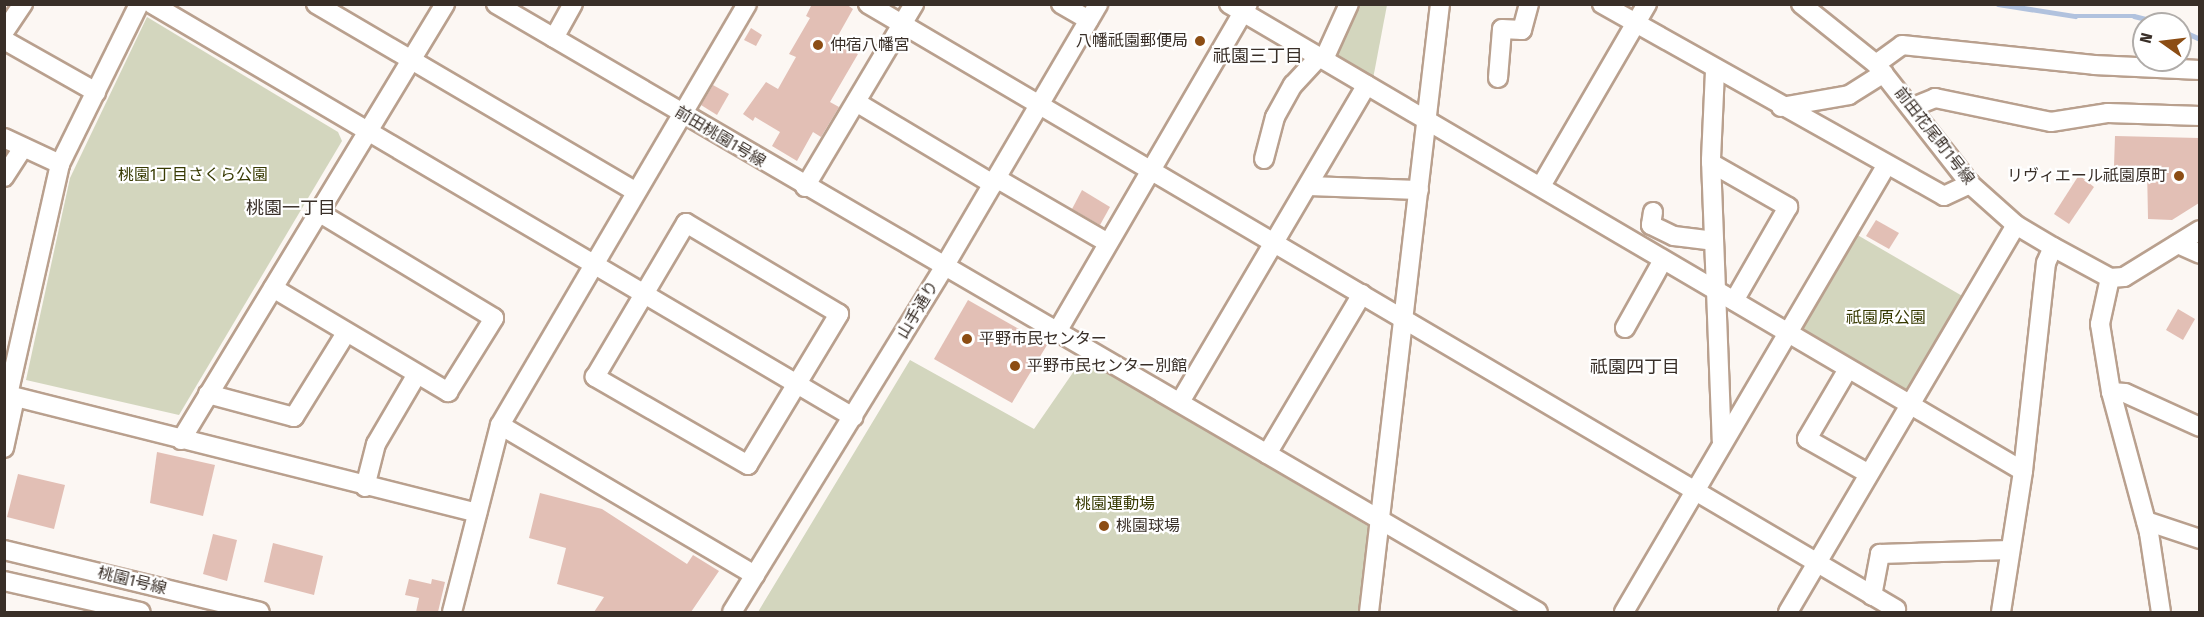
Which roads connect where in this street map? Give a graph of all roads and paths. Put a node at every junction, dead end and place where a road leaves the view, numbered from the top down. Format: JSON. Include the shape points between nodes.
{"nodes":[{"id":1,"x":23,"y":4,"type":"edge"},
{"id":2,"x":139,"y":4,"type":"edge"},
{"id":3,"x":152,"y":4,"type":"edge"},
{"id":4,"x":316,"y":4,"type":"edge"},
{"id":5,"x":445,"y":4,"type":"edge"},
{"id":6,"x":496,"y":4,"type":"edge"},
{"id":7,"x":573,"y":4,"type":"edge"},
{"id":8,"x":747,"y":4,"type":"edge"},
{"id":9,"x":868,"y":4,"type":"edge"},
{"id":10,"x":914,"y":4,"type":"edge"},
{"id":11,"x":1061,"y":4,"type":"edge"},
{"id":12,"x":1440,"y":4,"type":"edge"},
{"id":13,"x":1529,"y":4,"type":"edge"},
{"id":14,"x":1602,"y":4,"type":"edge"},
{"id":15,"x":1647,"y":4,"type":"edge"},
{"id":16,"x":1801,"y":4,"type":"edge"},
{"id":17,"x":1346,"y":5,"type":"edge"},
{"id":18,"x":1240,"y":7,"type":"edge"},
{"id":19,"x":1093,"y":12,"type":"edge"},
{"id":20,"x":902,"y":24,"type":"junction"},
{"id":21,"x":1635,"y":25,"type":"junction"},
{"id":22,"x":4,"y":32,"type":"edge"},
{"id":23,"x":554,"y":38,"type":"junction"},
{"id":24,"x":4,"y":40,"type":"edge"},
{"id":25,"x":1321,"y":58,"type":"junction"},
{"id":26,"x":410,"y":61,"type":"junction"},
{"id":27,"x":1880,"y":68,"type":"junction"},
{"id":28,"x":2199,"y":70,"type":"edge"},
{"id":29,"x":1715,"y":71,"type":"junction"},
{"id":30,"x":1498,"y":78,"type":"dead end"},
{"id":31,"x":1367,"y":85,"type":"junction"},
{"id":32,"x":96,"y":92,"type":"junction"},
{"id":33,"x":856,"y":102,"type":"junction"},
{"id":34,"x":1040,"y":103,"type":"junction"},
{"id":35,"x":1781,"y":107,"type":"junction"},
{"id":36,"x":1913,"y":107,"type":"junction"},
{"id":37,"x":683,"y":115,"type":"junction"},
{"id":38,"x":2199,"y":116,"type":"edge"},
{"id":39,"x":1426,"y":122,"type":"junction"},
{"id":40,"x":366,"y":132,"type":"junction"},
{"id":41,"x":4,"y":138,"type":"edge"},
{"id":42,"x":22,"y":150,"type":"junction"},
{"id":43,"x":1264,"y":159,"type":"dead end"},
{"id":44,"x":1711,"y":163,"type":"junction"},
{"id":45,"x":60,"y":164,"type":"junction"},
{"id":46,"x":1886,"y":165,"type":"junction"},
{"id":47,"x":1150,"y":170,"type":"junction"},
{"id":48,"x":4,"y":177,"type":"edge"},
{"id":49,"x":995,"y":181,"type":"junction"},
{"id":50,"x":1970,"y":184,"type":"junction"},
{"id":51,"x":1309,"y":186,"type":"junction"},
{"id":52,"x":1541,"y":186,"type":"junction"},
{"id":53,"x":806,"y":187,"type":"junction"},
{"id":54,"x":1419,"y":190,"type":"junction"},
{"id":55,"x":636,"y":192,"type":"junction"},
{"id":56,"x":318,"y":212,"type":"junction"},
{"id":57,"x":1653,"y":212,"type":"dead end"},
{"id":58,"x":2016,"y":225,"type":"junction"},
{"id":59,"x":2199,"y":230,"type":"edge"},
{"id":60,"x":1713,"y":241,"type":"junction"},
{"id":61,"x":1108,"y":243,"type":"junction"},
{"id":62,"x":1275,"y":243,"type":"junction"},
{"id":63,"x":2178,"y":244,"type":"junction"},
{"id":64,"x":2053,"y":247,"type":"junction"},
{"id":65,"x":2199,"y":254,"type":"edge"},
{"id":66,"x":1664,"y":260,"type":"junction"},
{"id":67,"x":594,"y":267,"type":"junction"},
{"id":68,"x":944,"y":267,"type":"junction"},
{"id":69,"x":2110,"y":278,"type":"junction"},
{"id":70,"x":273,"y":288,"type":"junction"},
{"id":71,"x":1714,"y":289,"type":"junction"},
{"id":72,"x":1362,"y":294,"type":"junction"},
{"id":73,"x":644,"y":295,"type":"junction"},
{"id":74,"x":1734,"y":301,"type":"junction"},
{"id":75,"x":1405,"y":320,"type":"junction"},
{"id":76,"x":1624,"y":328,"type":"dead end"},
{"id":77,"x":1058,"y":330,"type":"junction"},
{"id":78,"x":346,"y":333,"type":"junction"},
{"id":79,"x":1788,"y":333,"type":"junction"},
{"id":80,"x":12,"y":339,"type":"edge"},
{"id":81,"x":1848,"y":369,"type":"junction"},
{"id":82,"x":417,"y":374,"type":"junction"},
{"id":83,"x":796,"y":385,"type":"junction"},
{"id":84,"x":2111,"y":393,"type":"junction"},
{"id":85,"x":208,"y":394,"type":"junction"},
{"id":86,"x":9,"y":396,"type":"edge"},
{"id":87,"x":1180,"y":402,"type":"junction"},
{"id":88,"x":1912,"y":406,"type":"junction"},
{"id":89,"x":853,"y":417,"type":"junction"},
{"id":90,"x":500,"y":425,"type":"junction"},
{"id":91,"x":2199,"y":427,"type":"edge"},
{"id":92,"x":181,"y":440,"type":"junction"},
{"id":93,"x":1722,"y":441,"type":"junction"},
{"id":94,"x":4,"y":448,"type":"edge"},
{"id":95,"x":1267,"y":454,"type":"junction"},
{"id":96,"x":2023,"y":471,"type":"junction"},
{"id":97,"x":1869,"y":474,"type":"junction"},
{"id":98,"x":365,"y":487,"type":"junction"},
{"id":99,"x":1695,"y":489,"type":"junction"},
{"id":100,"x":477,"y":513,"type":"junction"},
{"id":101,"x":1380,"y":521,"type":"junction"},
{"id":102,"x":2146,"y":521,"type":"junction"},
{"id":103,"x":2199,"y":539,"type":"edge"},
{"id":104,"x":4,"y":549,"type":"edge"},
{"id":105,"x":2010,"y":550,"type":"junction"},
{"id":106,"x":1818,"y":564,"type":"junction"},
{"id":107,"x":755,"y":575,"type":"junction"},
{"id":108,"x":124,"y":579,"type":"junction"},
{"id":109,"x":4,"y":581,"type":"edge"},
{"id":110,"x":1872,"y":597,"type":"junction"},
{"id":111,"x":235,"y":609,"type":"edge"},
{"id":112,"x":1896,"y":609,"type":"dead end"},
{"id":113,"x":117,"y":610,"type":"edge"},
{"id":114,"x":141,"y":612,"type":"edge"},
{"id":115,"x":260,"y":612,"type":"edge"},
{"id":116,"x":452,"y":612,"type":"edge"},
{"id":117,"x":732,"y":612,"type":"edge"},
{"id":118,"x":1369,"y":612,"type":"edge"},
{"id":119,"x":1538,"y":612,"type":"edge"},
{"id":120,"x":1624,"y":612,"type":"edge"},
{"id":121,"x":1788,"y":612,"type":"edge"},
{"id":122,"x":2001,"y":612,"type":"edge"},
{"id":123,"x":2161,"y":612,"type":"edge"}],
"edges":[{"from":1,"to":22,"type":"street"},
{"from":2,"to":32,"type":"street"},
{"from":3,"to":40,"type":"street"},
{"from":4,"to":26,"type":"street"},
{"from":5,"to":26,"type":"street"},
{"from":6,"to":23,"type":"street","name":"前田桃園1号線"},
{"from":7,"to":23,"type":"street"},
{"from":8,"to":37,"type":"street"},
{"from":9,"to":20,"type":"street"},
{"from":10,"to":20,"type":"street"},
{"from":11,"to":19,"type":"street"},
{"from":12,"to":39,"type":"street"},
{"from":13,"to":30,"type":"street","via":[[1522,30],[1502,29]]},
{"from":14,"to":21,"type":"street"},
{"from":15,"to":21,"type":"street"},
{"from":16,"to":27,"type":"street","name":"前田花尾町1号線"},
{"from":17,"to":25,"type":"street"},
{"from":18,"to":25,"type":"street"},
{"from":18,"to":47,"type":"street"},
{"from":19,"to":34,"type":"street","name":"山手通り"},
{"from":20,"to":33,"type":"street"},
{"from":20,"to":34,"type":"street"},
{"from":21,"to":29,"type":"street"},
{"from":21,"to":52,"type":"street"},
{"from":23,"to":37,"type":"street","name":"前田桃園1号線"},
{"from":24,"to":32,"type":"street"},
{"from":25,"to":31,"type":"street"},
{"from":25,"to":43,"type":"street","via":[[1293,85],[1275,117]]},
{"from":26,"to":40,"type":"street"},
{"from":26,"to":55,"type":"street"},
{"from":27,"to":28,"type":"street","via":[[1902,45],[2094,65]]},
{"from":27,"to":35,"type":"street","via":[[1849,95]]},
{"from":27,"to":36,"type":"street","name":"前田花尾町1号線"},
{"from":29,"to":35,"type":"street"},
{"from":29,"to":44,"type":"street"},
{"from":31,"to":39,"type":"street"},
{"from":31,"to":51,"type":"street"},
{"from":32,"to":45,"type":"street"},
{"from":33,"to":49,"type":"street"},
{"from":33,"to":53,"type":"street"},
{"from":34,"to":47,"type":"street"},
{"from":34,"to":49,"type":"street","name":"山手通り"},
{"from":35,"to":46,"type":"street"},
{"from":36,"to":38,"type":"street","via":[[1935,98],[2051,122],[2108,113]]},
{"from":36,"to":50,"type":"street","name":"前田花尾町1号線"},
{"from":37,"to":53,"type":"street","name":"前田桃園1号線"},
{"from":37,"to":55,"type":"street"},
{"from":39,"to":52,"type":"street"},
{"from":39,"to":54,"type":"street"},
{"from":40,"to":56,"type":"street"},
{"from":40,"to":67,"type":"street"},
{"from":41,"to":42,"type":"street"},
{"from":42,"to":45,"type":"street"},
{"from":42,"to":48,"type":"street"},
{"from":44,"to":60,"type":"street"},
{"from":44,"to":74,"type":"street","via":[[1788,207]]},
{"from":45,"to":80,"type":"street"},
{"from":46,"to":50,"type":"street","via":[[1944,196]]},
{"from":46,"to":79,"type":"street"},
{"from":47,"to":61,"type":"street"},
{"from":47,"to":62,"type":"street"},
{"from":49,"to":61,"type":"street"},
{"from":49,"to":68,"type":"street","name":"山手通り"},
{"from":50,"to":58,"type":"street","name":"前田花尾町1号線"},
{"from":51,"to":54,"type":"street"},
{"from":51,"to":62,"type":"street"},
{"from":52,"to":66,"type":"street"},
{"from":53,"to":68,"type":"street","name":"前田桃園1号線"},
{"from":54,"to":75,"type":"street"},
{"from":55,"to":67,"type":"street"},
{"from":56,"to":70,"type":"street"},
{"from":56,"to":82,"type":"street","via":[[494,318],[448,392]]},
{"from":57,"to":60,"type":"street","via":[[1651,225],[1674,236]]},
{"from":58,"to":64,"type":"street","name":"前田花尾町1号線"},
{"from":58,"to":88,"type":"street"},
{"from":59,"to":63,"type":"street"},
{"from":60,"to":71,"type":"street"},
{"from":61,"to":77,"type":"street"},
{"from":62,"to":72,"type":"street"},
{"from":62,"to":87,"type":"street"},
{"from":63,"to":65,"type":"street"},
{"from":63,"to":69,"type":"street","via":[[2124,278]]},
{"from":64,"to":69,"type":"street","name":"前田花尾町1号線"},
{"from":64,"to":96,"type":"street","via":[[2045,275]]},
{"from":66,"to":71,"type":"street"},
{"from":66,"to":76,"type":"street"},
{"from":67,"to":73,"type":"street"},
{"from":67,"to":90,"type":"street"},
{"from":68,"to":77,"type":"street","name":"前田桃園1号線"},
{"from":68,"to":89,"type":"street","name":"山手通り"},
{"from":69,"to":84,"type":"street","via":[[2100,324]]},
{"from":70,"to":78,"type":"street"},
{"from":70,"to":85,"type":"street"},
{"from":71,"to":74,"type":"street"},
{"from":71,"to":93,"type":"street"},
{"from":72,"to":75,"type":"street"},
{"from":72,"to":95,"type":"street"},
{"from":73,"to":83,"type":"street"},
{"from":73,"to":83,"type":"street","via":[[686,223],[839,314]]},
{"from":73,"to":83,"type":"street","via":[[596,377],[748,465]]},
{"from":74,"to":79,"type":"street"},
{"from":75,"to":99,"type":"street"},
{"from":75,"to":101,"type":"street"},
{"from":77,"to":87,"type":"street","name":"前田桃園1号線"},
{"from":78,"to":82,"type":"street"},
{"from":78,"to":85,"type":"street","via":[[294,417]]},
{"from":79,"to":81,"type":"street"},
{"from":79,"to":93,"type":"street"},
{"from":80,"to":86,"type":"street"},
{"from":81,"to":88,"type":"street"},
{"from":81,"to":97,"type":"street","via":[[1807,439]]},
{"from":82,"to":98,"type":"street","via":[[376,444]]},
{"from":83,"to":89,"type":"street"},
{"from":84,"to":91,"type":"street","via":[[2125,393]]},
{"from":84,"to":102,"type":"street"},
{"from":85,"to":92,"type":"street"},
{"from":86,"to":92,"type":"street"},
{"from":86,"to":94,"type":"street"},
{"from":87,"to":95,"type":"street","name":"前田桃園1号線"},
{"from":88,"to":96,"type":"street"},
{"from":88,"to":97,"type":"street"},
{"from":89,"to":107,"type":"street","name":"山手通り"},
{"from":90,"to":100,"type":"street"},
{"from":90,"to":107,"type":"street"},
{"from":92,"to":98,"type":"street"},
{"from":93,"to":99,"type":"street"},
{"from":95,"to":101,"type":"street","name":"前田桃園1号線"},
{"from":96,"to":105,"type":"street"},
{"from":97,"to":106,"type":"street"},
{"from":98,"to":100,"type":"street"},
{"from":99,"to":106,"type":"street"},
{"from":99,"to":120,"type":"street"},
{"from":100,"to":116,"type":"street"},
{"from":101,"to":118,"type":"street"},
{"from":101,"to":119,"type":"street","name":"前田桃園1号線"},
{"from":102,"to":103,"type":"street"},
{"from":102,"to":123,"type":"street"},
{"from":104,"to":108,"type":"street","name":"桃園1号線"},
{"from":105,"to":110,"type":"street","via":[[1880,554]]},
{"from":105,"to":122,"type":"street"},
{"from":106,"to":110,"type":"street"},
{"from":106,"to":121,"type":"street"},
{"from":107,"to":117,"type":"street","name":"山手通り"},
{"from":108,"to":111,"type":"street","name":"桃園1号線"},
{"from":108,"to":113,"type":"street"},
{"from":109,"to":113,"type":"street","name":"桃園1号線"},
{"from":110,"to":112,"type":"street"},
{"from":111,"to":115,"type":"street","name":"桃園1号線"},
{"from":113,"to":114,"type":"street","name":"桃園1号線"}]}
